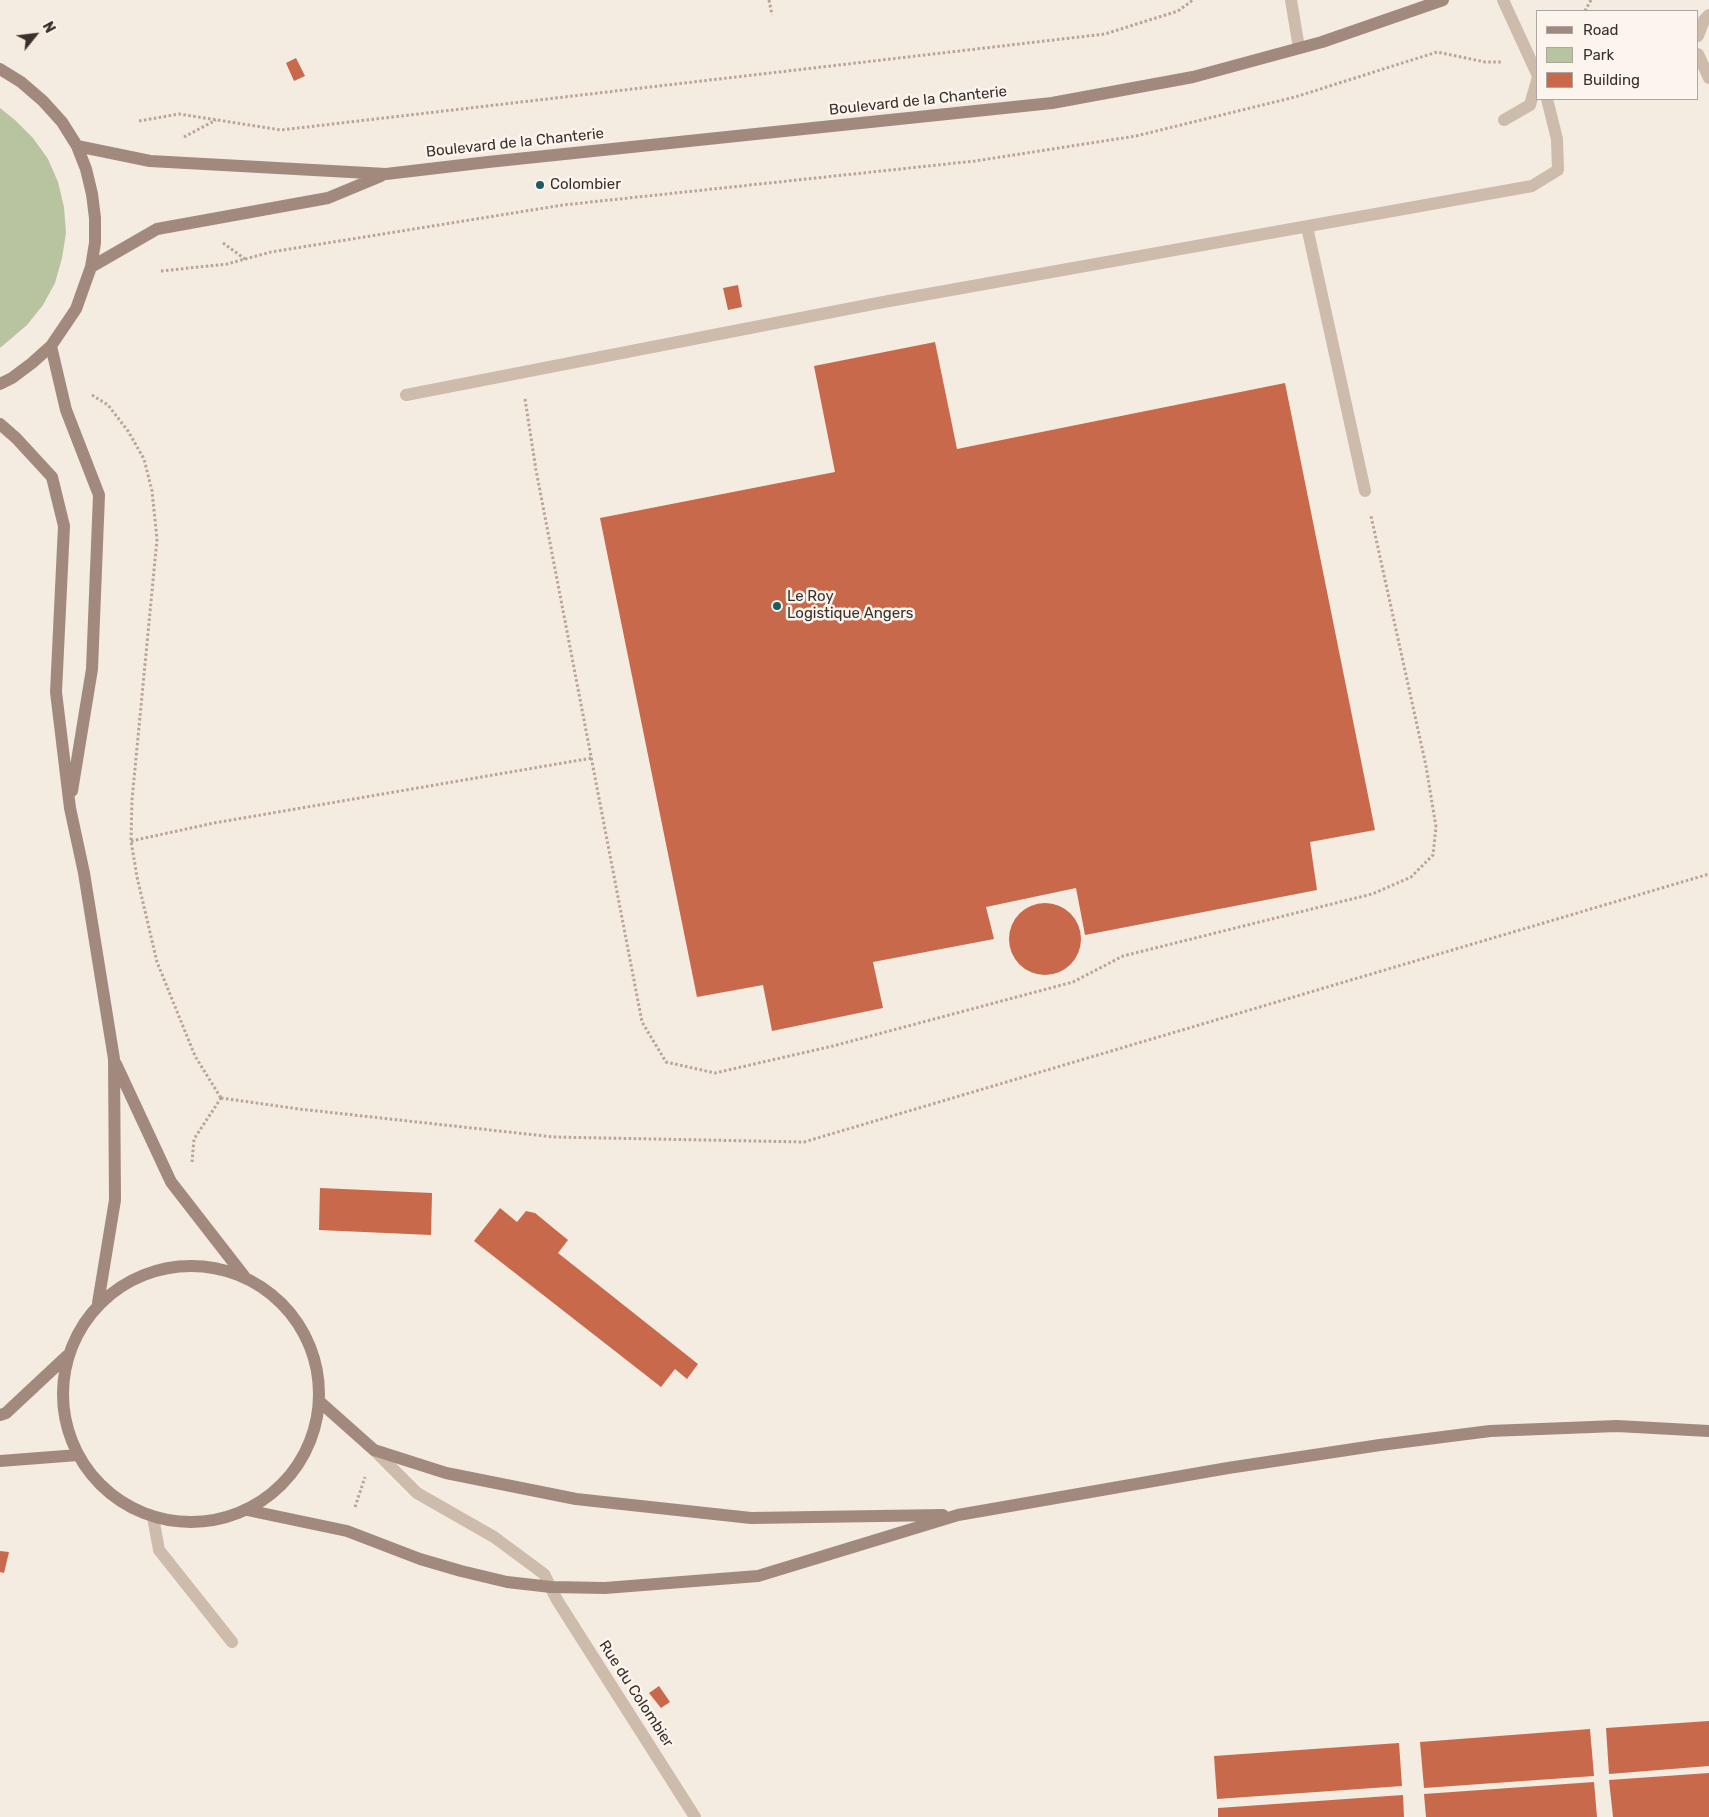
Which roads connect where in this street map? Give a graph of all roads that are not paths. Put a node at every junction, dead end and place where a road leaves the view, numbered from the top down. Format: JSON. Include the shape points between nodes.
{"nodes":[{"id":1,"x":1287,"y":0,"type":"edge"},
{"id":2,"x":1291,"y":0,"type":"edge"},
{"id":3,"x":1443,"y":0,"type":"edge"},
{"id":4,"x":1503,"y":0,"type":"edge"},
{"id":5,"x":1709,"y":15,"type":"edge"},
{"id":6,"x":1294,"y":18,"type":"junction"},
{"id":7,"x":1699,"y":33,"type":"edge"},
{"id":8,"x":1299,"y":48,"type":"junction"},
{"id":9,"x":1699,"y":56,"type":"edge"},
{"id":10,"x":0,"y":69,"type":"edge"},
{"id":11,"x":1536,"y":72,"type":"edge"},
{"id":12,"x":1709,"y":78,"type":"edge"},
{"id":13,"x":1536,"y":84,"type":"edge"},
{"id":14,"x":1547,"y":100,"type":"edge"},
{"id":15,"x":1504,"y":120,"type":"dead end"},
{"id":16,"x":76,"y":146,"type":"junction"},
{"id":17,"x":386,"y":174,"type":"junction"},
{"id":18,"x":1307,"y":227,"type":"junction"},
{"id":19,"x":91,"y":267,"type":"junction"},
{"id":20,"x":51,"y":346,"type":"junction"},
{"id":21,"x":0,"y":384,"type":"edge"},
{"id":22,"x":406,"y":395,"type":"dead end"},
{"id":23,"x":0,"y":424,"type":"edge"},
{"id":24,"x":1365,"y":491,"type":"road end"},
{"id":25,"x":70,"y":808,"type":"junction"},
{"id":26,"x":114,"y":1059,"type":"junction"},
{"id":27,"x":244,"y":1276,"type":"junction"},
{"id":28,"x":98,"y":1303,"type":"junction"},
{"id":29,"x":67,"y":1356,"type":"junction"},
{"id":30,"x":320,"y":1402,"type":"junction"},
{"id":31,"x":0,"y":1415,"type":"edge"},
{"id":32,"x":1709,"y":1430,"type":"edge"},
{"id":33,"x":374,"y":1450,"type":"junction"},
{"id":34,"x":78,"y":1455,"type":"junction"},
{"id":35,"x":0,"y":1461,"type":"edge"},
{"id":36,"x":247,"y":1510,"type":"junction"},
{"id":37,"x":958,"y":1515,"type":"junction"},
{"id":38,"x":154,"y":1517,"type":"junction"},
{"id":39,"x":551,"y":1587,"type":"junction"},
{"id":40,"x":232,"y":1642,"type":"dead end"},
{"id":41,"x":695,"y":1817,"type":"edge"}],
"edges":[{"from":1,"to":6,"type":"street"},
{"from":2,"to":6,"type":"street"},
{"from":3,"to":8,"type":"street","name":"Boulevard de la Chanterie"},
{"from":4,"to":11,"type":"street"},
{"from":5,"to":7,"type":"street"},
{"from":6,"to":8,"type":"street"},
{"from":8,"to":17,"type":"street","name":"Boulevard de la Chanterie","via":[[1193,77],[1052,103]]},
{"from":9,"to":12,"type":"street"},
{"from":10,"to":16,"type":"street","via":[[43,101],[62,122]]},
{"from":13,"to":15,"type":"street","via":[[1530,105]]},
{"from":14,"to":18,"type":"street","via":[[1557,140],[1558,170],[1532,186]]},
{"from":16,"to":17,"type":"street","name":"Boulevard de la Chanterie","via":[[150,161]]},
{"from":16,"to":19,"type":"street","via":[[86,169],[95,218]]},
{"from":17,"to":19,"type":"street","name":"Boulevard de la Chanterie","via":[[328,198],[157,229]]},
{"from":18,"to":22,"type":"street","via":[[868,305]]},
{"from":18,"to":24,"type":"street"},
{"from":19,"to":20,"type":"street","via":[[76,309]]},
{"from":20,"to":21,"type":"street"},
{"from":20,"to":25,"type":"street","via":[[66,410],[99,495],[92,669]]},
{"from":23,"to":25,"type":"street","via":[[52,477],[64,526],[56,692]]},
{"from":25,"to":26,"type":"street","via":[[84,873]]},
{"from":26,"to":27,"type":"street","via":[[171,1182]]},
{"from":26,"to":28,"type":"street","via":[[115,1200]]},
{"from":27,"to":28,"type":"street","via":[[206,1266],[167,1267],[130,1280]]},
{"from":27,"to":30,"type":"street","via":[[276,1298],[301,1327],[316,1363]]},
{"from":28,"to":29,"type":"street","via":[[80,1328]]},
{"from":29,"to":31,"type":"street"},
{"from":29,"to":34,"type":"street","via":[[62,1389],[65,1423]]},
{"from":30,"to":33,"type":"street"},
{"from":30,"to":36,"type":"street","via":[[313,1435],[298,1466],[275,1492]]},
{"from":32,"to":37,"type":"street","via":[[1617,1426],[1490,1431],[1228,1468]]},
{"from":33,"to":37,"type":"street","via":[[446,1473],[576,1500],[751,1518]]},
{"from":33,"to":39,"type":"street","name":"Rue du Colombier","via":[[417,1492],[494,1537],[544,1574]]},
{"from":34,"to":35,"type":"street"},
{"from":34,"to":38,"type":"street","via":[[97,1482],[123,1503]]},
{"from":36,"to":38,"type":"street","via":[[217,1520],[185,1523]]},
{"from":36,"to":39,"type":"street","via":[[347,1531],[461,1571],[507,1582]]},
{"from":37,"to":39,"type":"street","via":[[758,1576],[605,1588]]},
{"from":38,"to":40,"type":"street","via":[[159,1550]]},
{"from":39,"to":41,"type":"street","name":"Rue du Colombier"}]}
